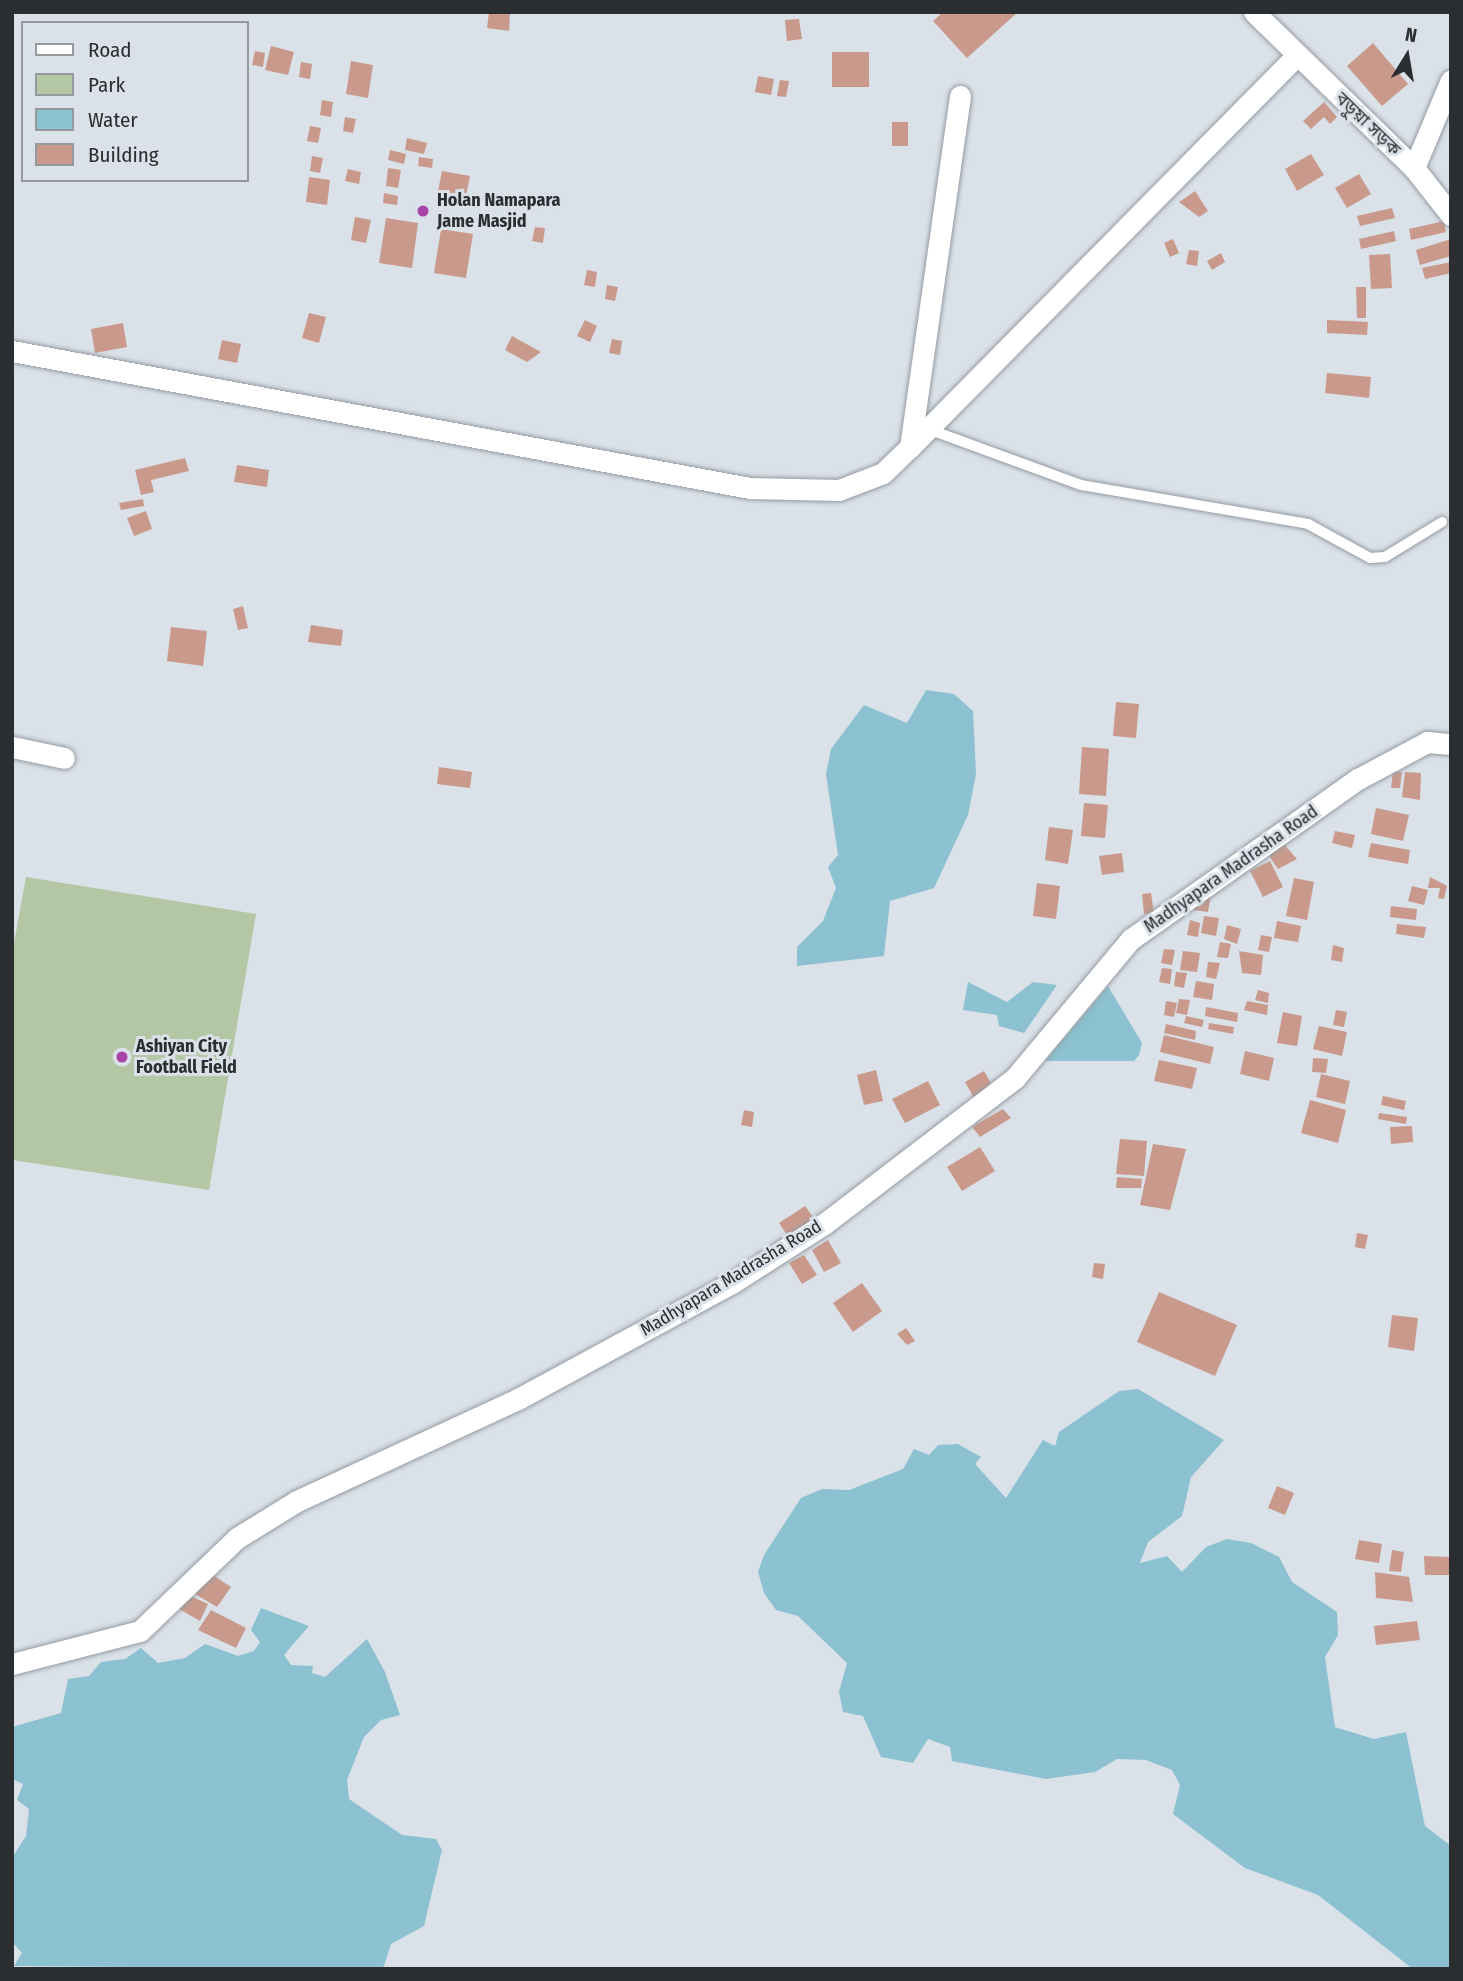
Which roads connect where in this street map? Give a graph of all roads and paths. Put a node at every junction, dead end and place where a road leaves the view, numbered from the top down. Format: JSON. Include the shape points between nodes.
{"nodes":[{"id":1,"x":1254,"y":12,"type":"edge"},
{"id":2,"x":1296,"y":56,"type":"junction"},
{"id":3,"x":1451,"y":80,"type":"edge"},
{"id":4,"x":960,"y":96,"type":"dead end"},
{"id":5,"x":1414,"y":168,"type":"junction"},
{"id":6,"x":1451,"y":215,"type":"edge"},
{"id":7,"x":12,"y":351,"type":"edge"},
{"id":8,"x":926,"y":428,"type":"junction"},
{"id":9,"x":910,"y":447,"type":"junction"},
{"id":10,"x":1442,"y":522,"type":"dead end"},
{"id":11,"x":1451,"y":744,"type":"edge"},
{"id":12,"x":12,"y":747,"type":"edge"},
{"id":13,"x":64,"y":758,"type":"dead end"},
{"id":14,"x":12,"y":1664,"type":"edge"}],
"edges":[{"from":1,"to":2,"type":"street","name":"বড়ুয়া সড়ক"},
{"from":2,"to":5,"type":"street","name":"বড়ুয়া সড়ক"},
{"from":2,"to":8,"type":"street"},
{"from":3,"to":5,"type":"street","name":"বড়ুয়া সড়ক"},
{"from":4,"to":9,"type":"street"},
{"from":5,"to":6,"type":"street"},
{"from":7,"to":9,"type":"street","via":[[750,488],[861,485]]},
{"from":8,"to":9,"type":"street"},
{"from":8,"to":10,"type":"lane","via":[[1082,485],[1308,524],[1370,558],[1385,557]]},
{"from":11,"to":14,"type":"street","name":"Madhyapara Madrasha Road","via":[[1427,742],[1358,779],[1131,939],[1080,992],[1015,1078],[824,1224],[732,1283],[518,1399],[297,1501],[237,1538],[140,1631]]},
{"from":12,"to":13,"type":"street"}]}
